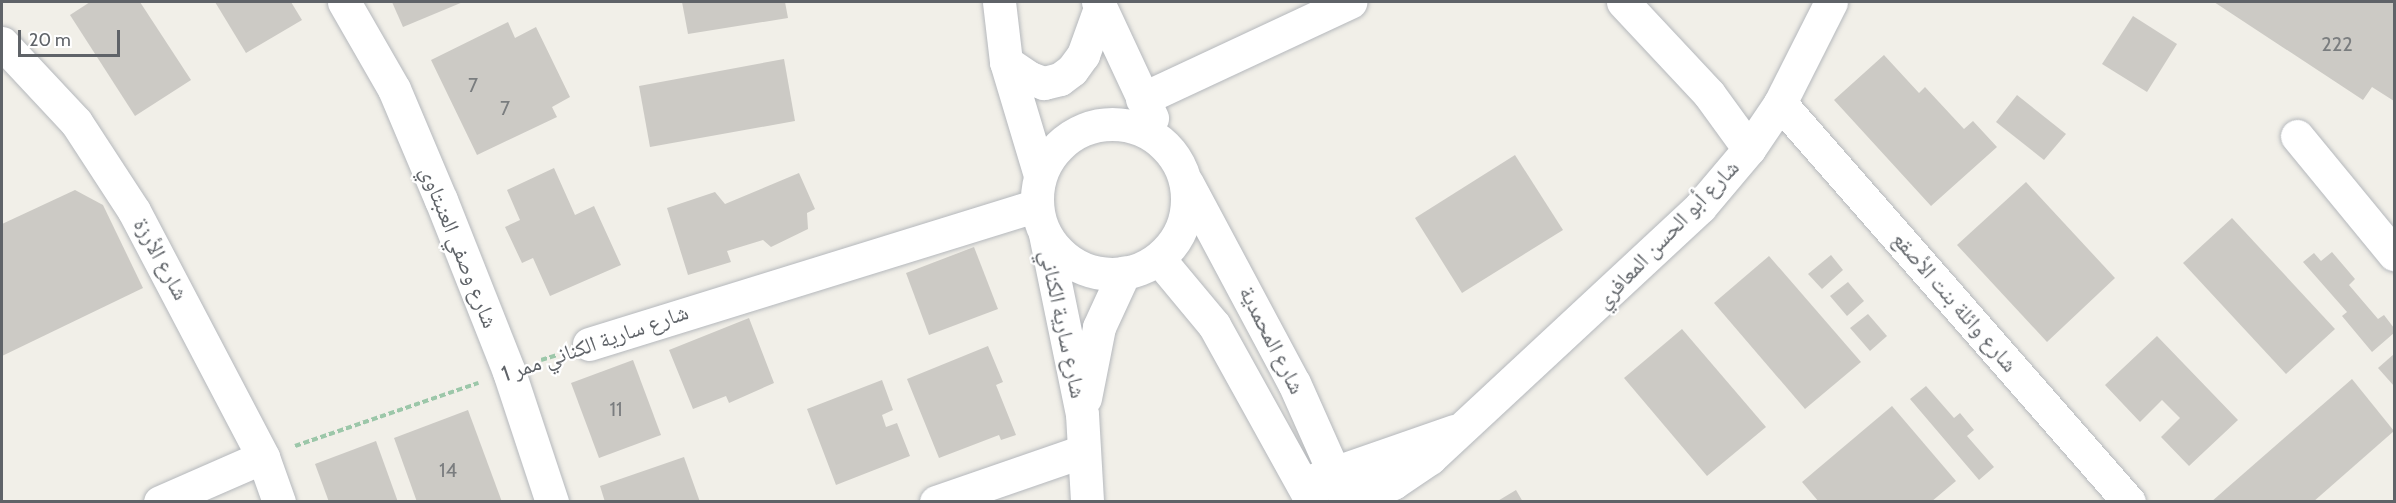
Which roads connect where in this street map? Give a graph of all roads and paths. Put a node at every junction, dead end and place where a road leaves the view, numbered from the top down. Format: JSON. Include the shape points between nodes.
{"nodes":[{"id":1,"x":344,"y":2,"type":"edge"},
{"id":2,"x":999,"y":2,"type":"edge"},
{"id":3,"x":1350,"y":2,"type":"edge"},
{"id":4,"x":1623,"y":2,"type":"edge"},
{"id":5,"x":1831,"y":2,"type":"edge"},
{"id":6,"x":1099,"y":5,"type":"edge"},
{"id":7,"x":2,"y":43,"type":"edge"},
{"id":8,"x":1006,"y":62,"type":"junction"},
{"id":9,"x":1142,"y":99,"type":"junction"},
{"id":10,"x":1780,"y":103,"type":"junction"},
{"id":11,"x":2297,"y":136,"type":"dead end"},
{"id":12,"x":1167,"y":146,"type":"junction"},
{"id":13,"x":1749,"y":149,"type":"junction"},
{"id":14,"x":1187,"y":183,"type":"junction"},
{"id":15,"x":1040,"y":204,"type":"junction"},
{"id":16,"x":2394,"y":254,"type":"edge"},
{"id":17,"x":1159,"y":259,"type":"junction"},
{"id":18,"x":1124,"y":273,"type":"junction"},
{"id":19,"x":589,"y":344,"type":"joint"},
{"id":20,"x":508,"y":372,"type":"junction"},
{"id":21,"x":1082,"y":414,"type":"junction"},
{"id":22,"x":1459,"y":430,"type":"junction"},
{"id":23,"x":1083,"y":451,"type":"junction"},
{"id":24,"x":263,"y":457,"type":"junction"},
{"id":25,"x":1336,"y":470,"type":"junction"},
{"id":26,"x":1307,"y":493,"type":"edge"},
{"id":27,"x":160,"y":501,"type":"edge"},
{"id":28,"x":279,"y":501,"type":"edge"},
{"id":29,"x":552,"y":501,"type":"edge"},
{"id":30,"x":936,"y":501,"type":"edge"},
{"id":31,"x":1087,"y":501,"type":"edge"},
{"id":32,"x":1347,"y":501,"type":"edge"},
{"id":33,"x":2129,"y":501,"type":"edge"}],
"edges":[{"from":1,"to":20,"type":"street","name":"شارع وصفي العنبتاوي","via":[[394,89]]},
{"from":2,"to":8,"type":"street"},
{"from":3,"to":9,"type":"street"},
{"from":4,"to":13,"type":"street","via":[[1710,94]]},
{"from":5,"to":10,"type":"street","name":"شارع أبو الحسن المعافري"},
{"from":6,"to":8,"type":"street","via":[[1083,55],[1060,79],[1044,83]]},
{"from":6,"to":9,"type":"street"},
{"from":7,"to":24,"type":"street","name":"شارع الأرزة","via":[[76,122],[134,211]]},
{"from":8,"to":15,"type":"street"},
{"from":9,"to":12,"type":"street"},
{"from":10,"to":13,"type":"street","name":"شارع أبو الحسن المعافري"},
{"from":10,"to":33,"type":"street","name":"شارع وائلة بنت الأصقع"},
{"from":11,"to":16,"type":"street"},
{"from":12,"to":14,"type":"street","via":[[1180,163]]},
{"from":12,"to":15,"type":"street","via":[[1122,124],[1096,125],[1071,135],[1052,152]]},
{"from":13,"to":22,"type":"street","name":"شارع أبو الحسن المعافري","via":[[1700,207],[1623,282]]},
{"from":14,"to":17,"type":"street","via":[[1189,200],[1180,232]]},
{"from":14,"to":25,"type":"street","name":"شارع المحمدية","via":[[1245,287]]},
{"from":15,"to":18,"type":"street","via":[[1062,255],[1086,270]]},
{"from":15,"to":19,"type":"street","name":"شارع سارية الكناني ممر 1"},
{"from":15,"to":21,"type":"street","name":"شارع سارية الكناني"},
{"from":17,"to":18,"type":"street"},
{"from":17,"to":26,"type":"street","name":"شارع المحمدية","via":[[1214,325]]},
{"from":18,"to":21,"type":"street","name":"شارع سارية الكناني","via":[[1099,327]]},
{"from":19,"to":20,"type":"path","name":"شارع سارية الكناني ممر 1"},
{"from":20,"to":24,"type":"path","name":"شارع سارية الكناني ممر 1"},
{"from":20,"to":29,"type":"street","name":"شارع وصفي العنبتاوي"},
{"from":21,"to":23,"type":"street","name":"شارع سارية الكناني"},
{"from":22,"to":25,"type":"street","name":"شارع أبو الحسن المعافري"},
{"from":22,"to":32,"type":"street","name":"شارع أبو الحسن المعافري","via":[[1415,470]]},
{"from":23,"to":30,"type":"street"},
{"from":23,"to":31,"type":"street","name":"شارع سارية الكناني"},
{"from":24,"to":27,"type":"street"},
{"from":24,"to":28,"type":"street","name":"شارع الأرزة"},
{"from":25,"to":26,"type":"street","name":"شارع أبو الحسن المعافري"},
{"from":25,"to":32,"type":"street","name":"شارع المحمدية"}]}
